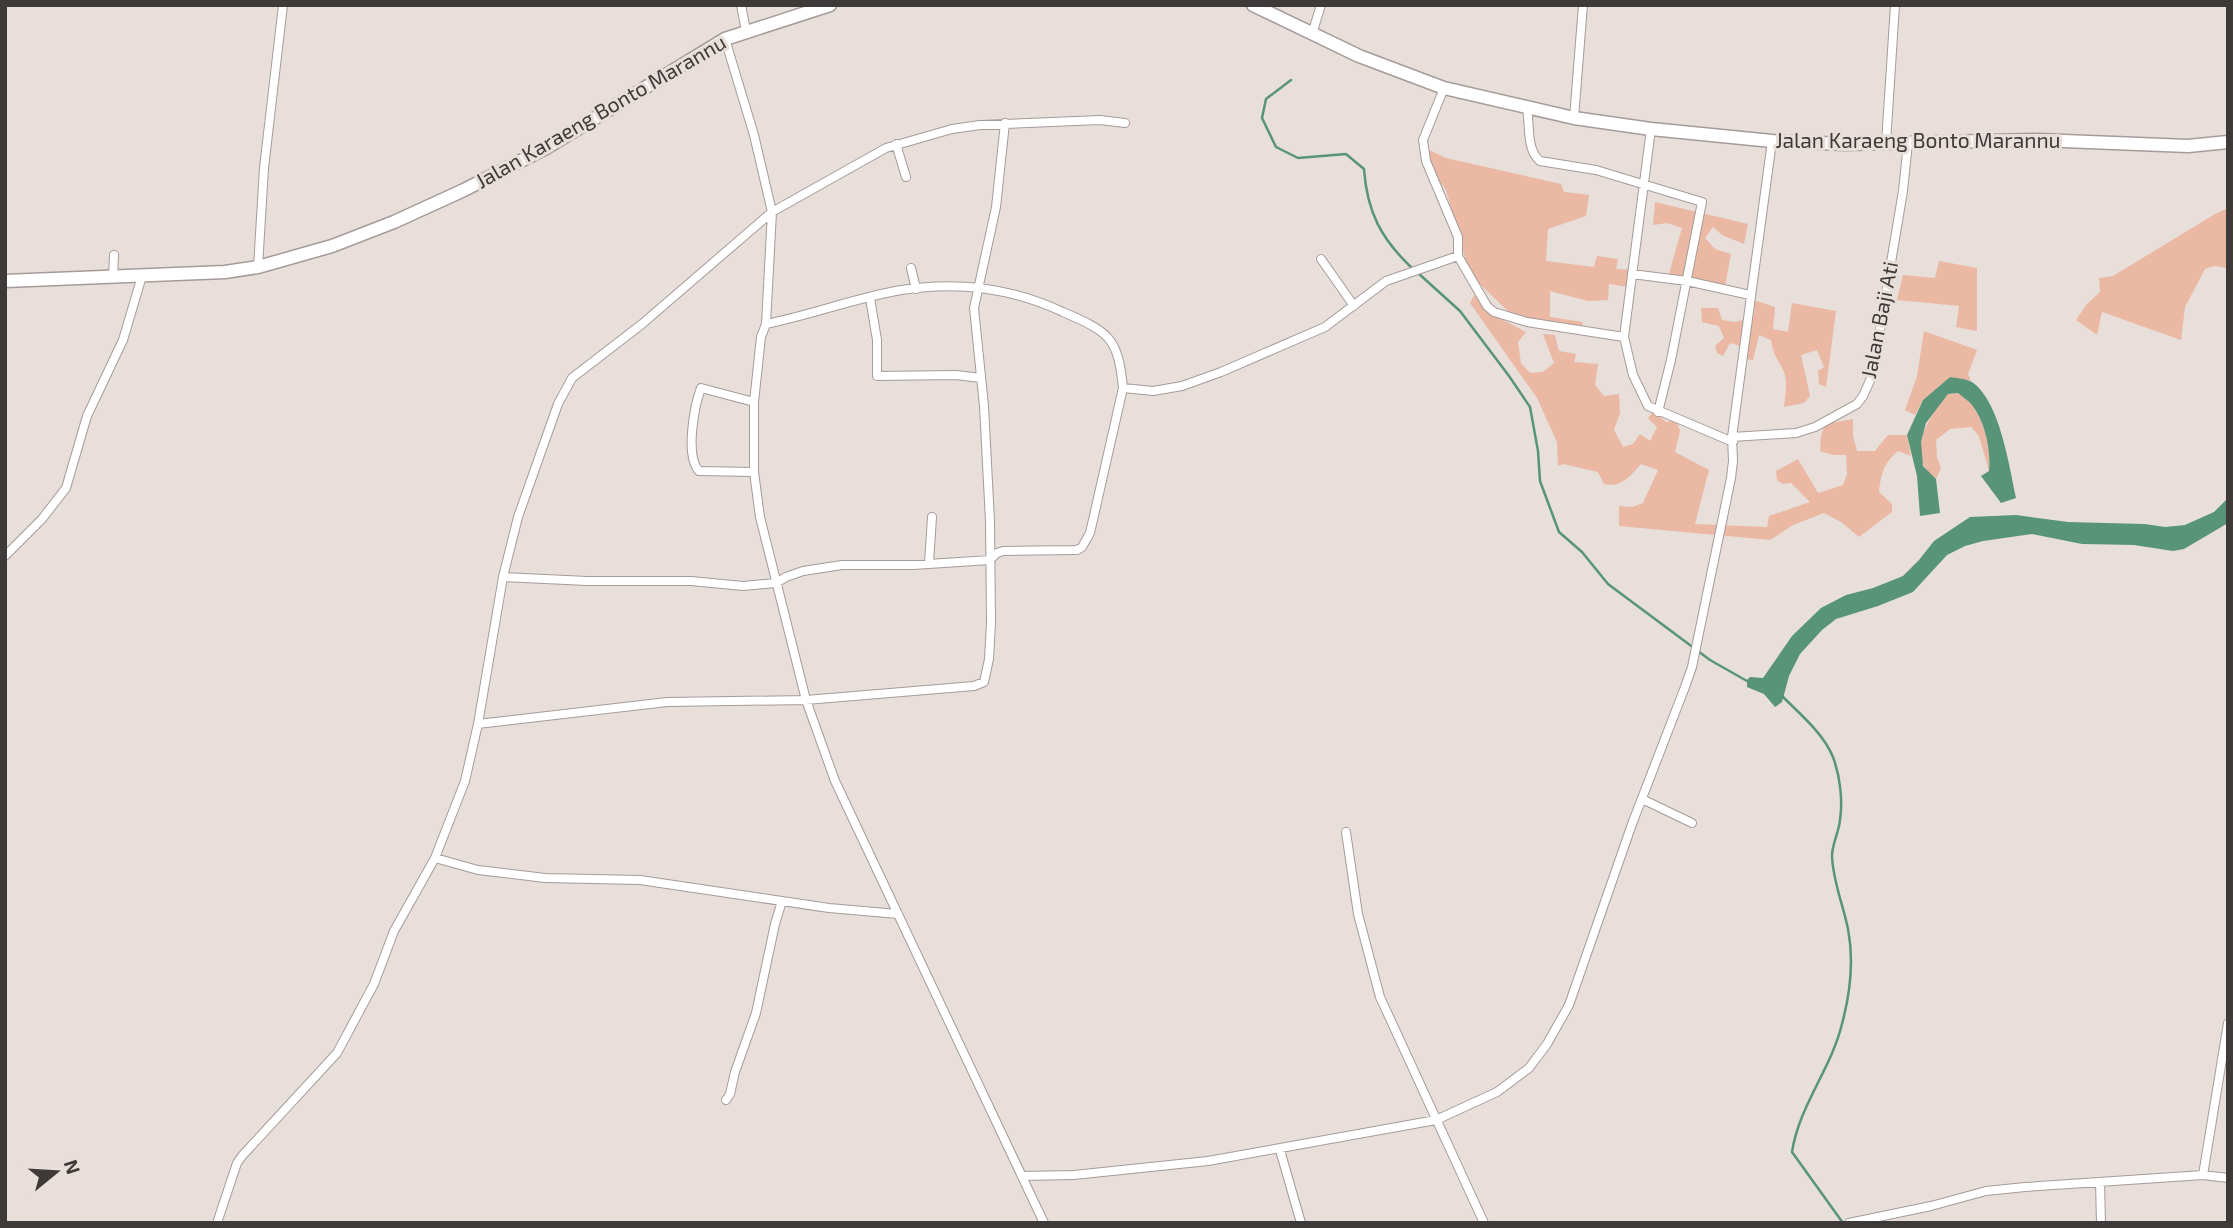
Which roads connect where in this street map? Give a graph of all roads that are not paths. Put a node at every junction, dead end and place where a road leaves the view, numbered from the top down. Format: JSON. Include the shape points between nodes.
{"nodes":[{"id":1,"x":283,"y":5,"type":"edge"},
{"id":2,"x":741,"y":5,"type":"edge"},
{"id":3,"x":831,"y":5,"type":"edge"},
{"id":4,"x":1321,"y":5,"type":"edge"},
{"id":5,"x":1583,"y":5,"type":"edge"},
{"id":6,"x":1895,"y":5,"type":"edge"},
{"id":7,"x":1255,"y":6,"type":"edge"},
{"id":8,"x":746,"y":31,"type":"junction"},
{"id":9,"x":1312,"y":34,"type":"junction"},
{"id":10,"x":724,"y":39,"type":"junction"},
{"id":11,"x":1444,"y":88,"type":"junction"},
{"id":12,"x":1527,"y":108,"type":"junction"},
{"id":13,"x":1574,"y":118,"type":"junction"},
{"id":14,"x":1005,"y":123,"type":"junction"},
{"id":15,"x":1125,"y":123,"type":"dead end"},
{"id":16,"x":1651,"y":130,"type":"junction"},
{"id":17,"x":1772,"y":141,"type":"junction"},
{"id":18,"x":2228,"y":142,"type":"edge"},
{"id":19,"x":1886,"y":143,"type":"junction"},
{"id":20,"x":1908,"y":143,"type":"junction"},
{"id":21,"x":896,"y":144,"type":"junction"},
{"id":22,"x":906,"y":177,"type":"dead end"},
{"id":23,"x":1646,"y":184,"type":"junction"},
{"id":24,"x":772,"y":212,"type":"junction"},
{"id":25,"x":114,"y":255,"type":"dead end"},
{"id":26,"x":1458,"y":256,"type":"junction"},
{"id":27,"x":1321,"y":259,"type":"dead end"},
{"id":28,"x":258,"y":267,"type":"junction"},
{"id":29,"x":911,"y":268,"type":"dead end"},
{"id":30,"x":1632,"y":274,"type":"junction"},
{"id":31,"x":142,"y":276,"type":"junction"},
{"id":32,"x":113,"y":277,"type":"junction"},
{"id":33,"x":5,"y":281,"type":"edge"},
{"id":34,"x":1687,"y":281,"type":"junction"},
{"id":35,"x":978,"y":287,"type":"junction"},
{"id":36,"x":915,"y":289,"type":"junction"},
{"id":37,"x":1751,"y":295,"type":"junction"},
{"id":38,"x":870,"y":298,"type":"junction"},
{"id":39,"x":1353,"y":306,"type":"junction"},
{"id":40,"x":766,"y":324,"type":"junction"},
{"id":41,"x":1624,"y":337,"type":"junction"},
{"id":42,"x":981,"y":378,"type":"junction"},
{"id":43,"x":1123,"y":388,"type":"junction"},
{"id":44,"x":754,"y":402,"type":"junction"},
{"id":45,"x":1658,"y":412,"type":"junction"},
{"id":46,"x":1732,"y":439,"type":"junction"},
{"id":47,"x":754,"y":472,"type":"junction"},
{"id":48,"x":932,"y":517,"type":"dead end"},
{"id":49,"x":5,"y":556,"type":"edge"},
{"id":50,"x":990,"y":560,"type":"junction"},
{"id":51,"x":929,"y":563,"type":"junction"},
{"id":52,"x":503,"y":576,"type":"junction"},
{"id":53,"x":776,"y":583,"type":"junction"},
{"id":54,"x":806,"y":700,"type":"junction"},
{"id":55,"x":478,"y":723,"type":"junction"},
{"id":56,"x":1642,"y":799,"type":"junction"},
{"id":57,"x":1692,"y":823,"type":"dead end"},
{"id":58,"x":1346,"y":832,"type":"dead end"},
{"id":59,"x":435,"y":858,"type":"junction"},
{"id":60,"x":782,"y":901,"type":"junction"},
{"id":61,"x":898,"y":914,"type":"junction"},
{"id":62,"x":2228,"y":1023,"type":"edge"},
{"id":63,"x":726,"y":1100,"type":"dead end"},
{"id":64,"x":1436,"y":1120,"type":"junction"},
{"id":65,"x":1280,"y":1150,"type":"junction"},
{"id":66,"x":2203,"y":1175,"type":"junction"},
{"id":67,"x":1022,"y":1176,"type":"junction"},
{"id":68,"x":2228,"y":1178,"type":"edge"},
{"id":69,"x":2100,"y":1182,"type":"junction"},
{"id":70,"x":217,"y":1223,"type":"edge"},
{"id":71,"x":1044,"y":1223,"type":"edge"},
{"id":72,"x":1301,"y":1223,"type":"edge"},
{"id":73,"x":1484,"y":1223,"type":"edge"},
{"id":74,"x":1849,"y":1223,"type":"edge"},
{"id":75,"x":2101,"y":1223,"type":"edge"}],
"edges":[{"from":1,"to":28,"type":"street"},
{"from":2,"to":8,"type":"street"},
{"from":3,"to":8,"type":"main road","name":"Jalan Karaeng Bonto Marannu"},
{"from":4,"to":9,"type":"street"},
{"from":5,"to":13,"type":"street"},
{"from":6,"to":19,"type":"street"},
{"from":7,"to":9,"type":"main road","name":"Jalan Karaeng Bonto Marannu"},
{"from":8,"to":10,"type":"main road","name":"Jalan Karaeng Bonto Marannu"},
{"from":9,"to":11,"type":"main road","name":"Jalan Karaeng Bonto Marannu"},
{"from":10,"to":24,"type":"street"},
{"from":10,"to":28,"type":"main road","name":"Jalan Karaeng Bonto Marannu","via":[[546,148],[464,190],[347,241]]},
{"from":11,"to":12,"type":"main road","name":"Jalan Karaeng Bonto Marannu"},
{"from":11,"to":26,"type":"street","via":[[1424,148],[1458,237]]},
{"from":12,"to":13,"type":"main road","name":"Jalan Karaeng Bonto Marannu"},
{"from":12,"to":23,"type":"street","via":[[1531,145],[1540,161]]},
{"from":13,"to":16,"type":"main road","name":"Jalan Karaeng Bonto Marannu"},
{"from":14,"to":15,"type":"street"},
{"from":14,"to":21,"type":"street","via":[[952,129]]},
{"from":14,"to":35,"type":"street","via":[[996,207]]},
{"from":16,"to":17,"type":"main road","name":"Jalan Karaeng Bonto Marannu"},
{"from":16,"to":23,"type":"street"},
{"from":17,"to":19,"type":"main road","name":"Jalan Karaeng Bonto Marannu"},
{"from":17,"to":37,"type":"street"},
{"from":18,"to":20,"type":"main road","name":"Jalan Karaeng Bonto Marannu","via":[[2188,146],[2039,140]]},
{"from":19,"to":20,"type":"main road","name":"Jalan Karaeng Bonto Marannu"},
{"from":20,"to":46,"type":"street","name":"Jalan Baji Ati","via":[[1872,376],[1863,396],[1857,404],[1806,431]]},
{"from":21,"to":22,"type":"street"},
{"from":21,"to":24,"type":"street"},
{"from":23,"to":30,"type":"street"},
{"from":23,"to":34,"type":"street","via":[[1702,202]]},
{"from":24,"to":40,"type":"street"},
{"from":24,"to":52,"type":"street","via":[[572,378],[532,475]]},
{"from":25,"to":32,"type":"street"},
{"from":26,"to":39,"type":"street","via":[[1386,281]]},
{"from":26,"to":41,"type":"street","via":[[1494,312],[1527,322]]},
{"from":27,"to":39,"type":"street"},
{"from":28,"to":31,"type":"main road","name":"Jalan Karaeng Bonto Marannu"},
{"from":29,"to":36,"type":"street"},
{"from":30,"to":34,"type":"street"},
{"from":30,"to":41,"type":"street"},
{"from":31,"to":32,"type":"main road","name":"Jalan Karaeng Bonto Marannu"},
{"from":31,"to":49,"type":"street","via":[[123,340],[87,416],[66,488]]},
{"from":32,"to":33,"type":"main road","name":"Jalan Karaeng Bonto Marannu"},
{"from":34,"to":37,"type":"street"},
{"from":34,"to":45,"type":"street"},
{"from":35,"to":36,"type":"street"},
{"from":35,"to":42,"type":"street","via":[[974,308]]},
{"from":35,"to":43,"type":"street","via":[[1034,300],[1105,334],[1119,353]]},
{"from":36,"to":38,"type":"street"},
{"from":37,"to":46,"type":"street"},
{"from":38,"to":40,"type":"street"},
{"from":38,"to":42,"type":"street","via":[[877,376]]},
{"from":39,"to":43,"type":"street","via":[[1325,327],[1182,386],[1153,391]]},
{"from":40,"to":44,"type":"street"},
{"from":41,"to":45,"type":"street","via":[[1644,400]]},
{"from":42,"to":50,"type":"street"},
{"from":43,"to":50,"type":"street","via":[[1092,524],[1082,547],[1003,551]]},
{"from":44,"to":47,"type":"street"},
{"from":44,"to":47,"type":"street","via":[[701,388],[692,438],[694,465],[699,471]]},
{"from":45,"to":46,"type":"street"},
{"from":46,"to":56,"type":"street","via":[[1731,478],[1692,667]]},
{"from":47,"to":53,"type":"street"},
{"from":48,"to":51,"type":"street"},
{"from":50,"to":51,"type":"street"},
{"from":50,"to":54,"type":"street","via":[[991,623],[984,682]]},
{"from":51,"to":53,"type":"street","via":[[842,565],[803,571]]},
{"from":52,"to":53,"type":"street","via":[[743,586]]},
{"from":52,"to":55,"type":"street"},
{"from":53,"to":54,"type":"street"},
{"from":54,"to":55,"type":"street","via":[[667,702]]},
{"from":54,"to":61,"type":"street","via":[[835,780]]},
{"from":55,"to":59,"type":"street","via":[[465,781]]},
{"from":56,"to":57,"type":"street"},
{"from":56,"to":64,"type":"street","via":[[1569,1005],[1547,1044],[1529,1068],[1508,1084]]},
{"from":58,"to":64,"type":"street","via":[[1358,914],[1380,997]]},
{"from":59,"to":60,"type":"street","via":[[478,870],[575,880],[618,878]]},
{"from":59,"to":70,"type":"street","via":[[394,932],[348,1036],[237,1163]]},
{"from":60,"to":61,"type":"street"},
{"from":60,"to":63,"type":"street","via":[[756,1013]]},
{"from":61,"to":67,"type":"street"},
{"from":62,"to":66,"type":"street"},
{"from":64,"to":65,"type":"street"},
{"from":64,"to":73,"type":"street"},
{"from":65,"to":67,"type":"street","via":[[1138,1169]]},
{"from":65,"to":72,"type":"street"},
{"from":66,"to":68,"type":"street"},
{"from":66,"to":69,"type":"street"},
{"from":67,"to":71,"type":"street"},
{"from":69,"to":74,"type":"street","via":[[1986,1191]]},
{"from":69,"to":75,"type":"street"}]}
